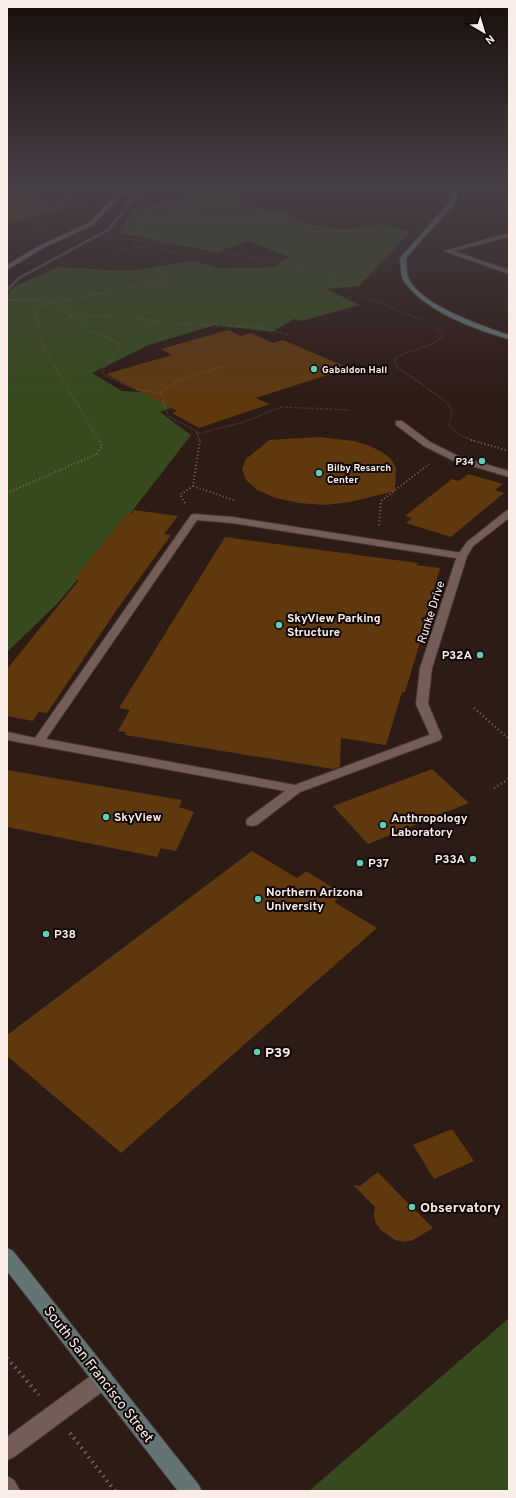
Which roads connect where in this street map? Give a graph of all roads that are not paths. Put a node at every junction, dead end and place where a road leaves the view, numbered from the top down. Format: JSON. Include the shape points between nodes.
{"nodes":[{"id":1,"x":22,"y":259,"type":"edge"},
{"id":2,"x":403,"y":259,"type":"edge"},
{"id":3,"x":470,"y":259,"type":"edge"},
{"id":4,"x":7,"y":268,"type":"edge"},
{"id":5,"x":509,"y":272,"type":"edge"},
{"id":6,"x":509,"y":337,"type":"edge"},
{"id":7,"x":399,"y":423,"type":"dead end"},
{"id":8,"x":509,"y":474,"type":"edge"},
{"id":9,"x":509,"y":513,"type":"edge"},
{"id":10,"x":462,"y":556,"type":"junction"},
{"id":11,"x":7,"y":736,"type":"edge"},
{"id":12,"x":38,"y":742,"type":"junction"},
{"id":13,"x":296,"y":789,"type":"junction"},
{"id":14,"x":252,"y":822,"type":"dead end"},
{"id":15,"x":7,"y":1257,"type":"edge"},
{"id":16,"x":103,"y":1379,"type":"junction"},
{"id":17,"x":7,"y":1450,"type":"edge"},
{"id":18,"x":7,"y":1488,"type":"edge"},
{"id":19,"x":9,"y":1491,"type":"edge"},
{"id":20,"x":191,"y":1491,"type":"edge"}],
"edges":[{"from":1,"to":4,"type":"street"},
{"from":2,"to":6,"type":"street","via":[[406,279],[424,298],[441,310]]},
{"from":3,"to":5,"type":"street"},
{"from":7,"to":8,"type":"street","via":[[444,453]]},
{"from":9,"to":10,"type":"street","name":"Runke Drive","via":[[470,544]]},
{"from":10,"to":12,"type":"street","via":[[232,520],[194,517]]},
{"from":10,"to":13,"type":"street","name":"Runke Drive","via":[[426,668],[422,704],[436,737]]},
{"from":11,"to":12,"type":"street"},
{"from":12,"to":13,"type":"street"},
{"from":13,"to":14,"type":"street"},
{"from":15,"to":16,"type":"street","name":"South San Francisco Street"},
{"from":16,"to":17,"type":"street"},
{"from":16,"to":20,"type":"street","name":"South San Francisco Street"},
{"from":18,"to":19,"type":"street"}]}
